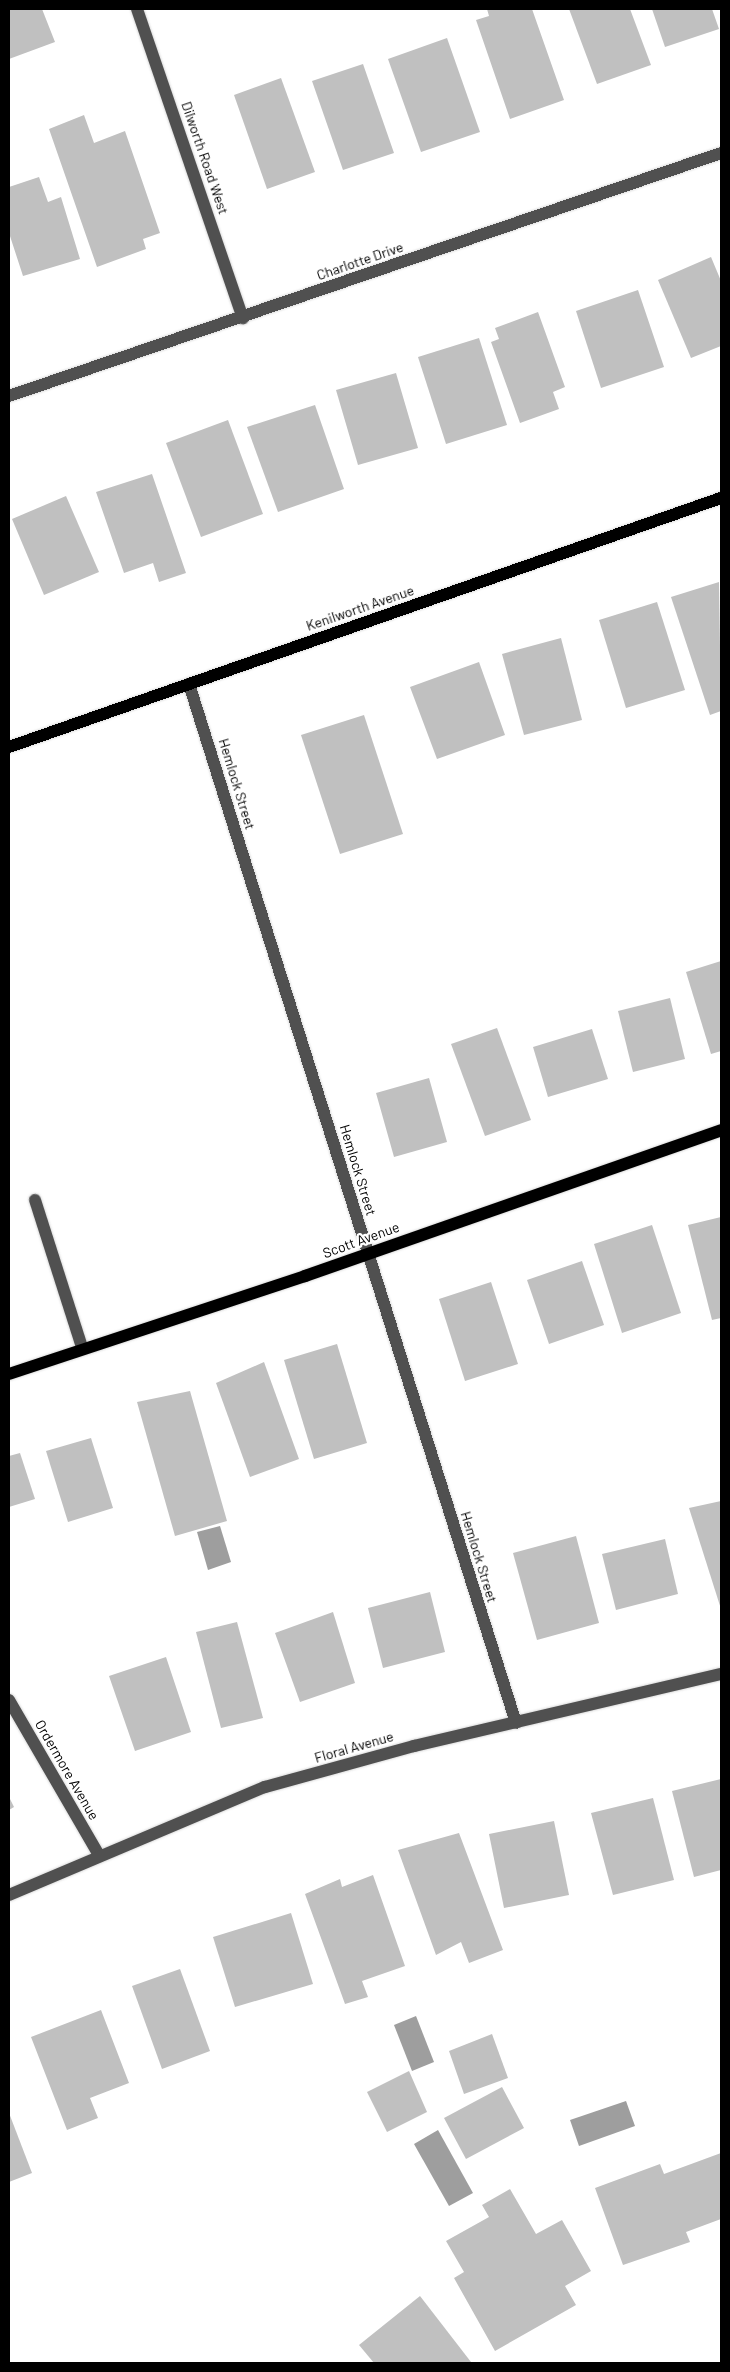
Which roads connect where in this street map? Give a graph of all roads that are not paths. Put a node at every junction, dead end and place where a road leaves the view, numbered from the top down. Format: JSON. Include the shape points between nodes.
{"nodes":[{"id":1,"x":137,"y":9,"type":"edge"},
{"id":2,"x":721,"y":153,"type":"edge"},
{"id":3,"x":243,"y":318,"type":"junction"},
{"id":4,"x":9,"y":396,"type":"edge"},
{"id":5,"x":721,"y":498,"type":"edge"},
{"id":6,"x":189,"y":684,"type":"junction"},
{"id":7,"x":9,"y":747,"type":"edge"},
{"id":8,"x":721,"y":1130,"type":"edge"},
{"id":9,"x":35,"y":1200,"type":"dead end"},
{"id":10,"x":368,"y":1253,"type":"junction"},
{"id":11,"x":82,"y":1348,"type":"junction"},
{"id":12,"x":9,"y":1374,"type":"edge"},
{"id":13,"x":721,"y":1674,"type":"edge"},
{"id":14,"x":9,"y":1700,"type":"edge"},
{"id":15,"x":516,"y":1724,"type":"junction"},
{"id":16,"x":99,"y":1855,"type":"junction"},
{"id":17,"x":9,"y":1896,"type":"edge"}],
"edges":[{"from":1,"to":3,"type":"street","name":"Dilworth Road West"},
{"from":2,"to":3,"type":"street","name":"Charlotte Drive"},
{"from":3,"to":4,"type":"street","name":"Charlotte Drive","via":[[77,370]]},
{"from":5,"to":6,"type":"main road","name":"Kenilworth Avenue"},
{"from":6,"to":7,"type":"main road","name":"Kenilworth Avenue"},
{"from":6,"to":10,"type":"street","name":"Hemlock Street"},
{"from":8,"to":10,"type":"main road","name":"Scott Avenue"},
{"from":9,"to":11,"type":"street"},
{"from":10,"to":11,"type":"main road","name":"Scott Avenue"},
{"from":10,"to":15,"type":"street","name":"Hemlock Street"},
{"from":11,"to":12,"type":"main road","name":"Scott Avenue"},
{"from":13,"to":15,"type":"street","name":"Floral Avenue"},
{"from":14,"to":16,"type":"street","name":"Ordermore Avenue"},
{"from":15,"to":16,"type":"street","name":"Floral Avenue","via":[[414,1746],[265,1788]]},
{"from":16,"to":17,"type":"street","name":"Floral Avenue"}]}
